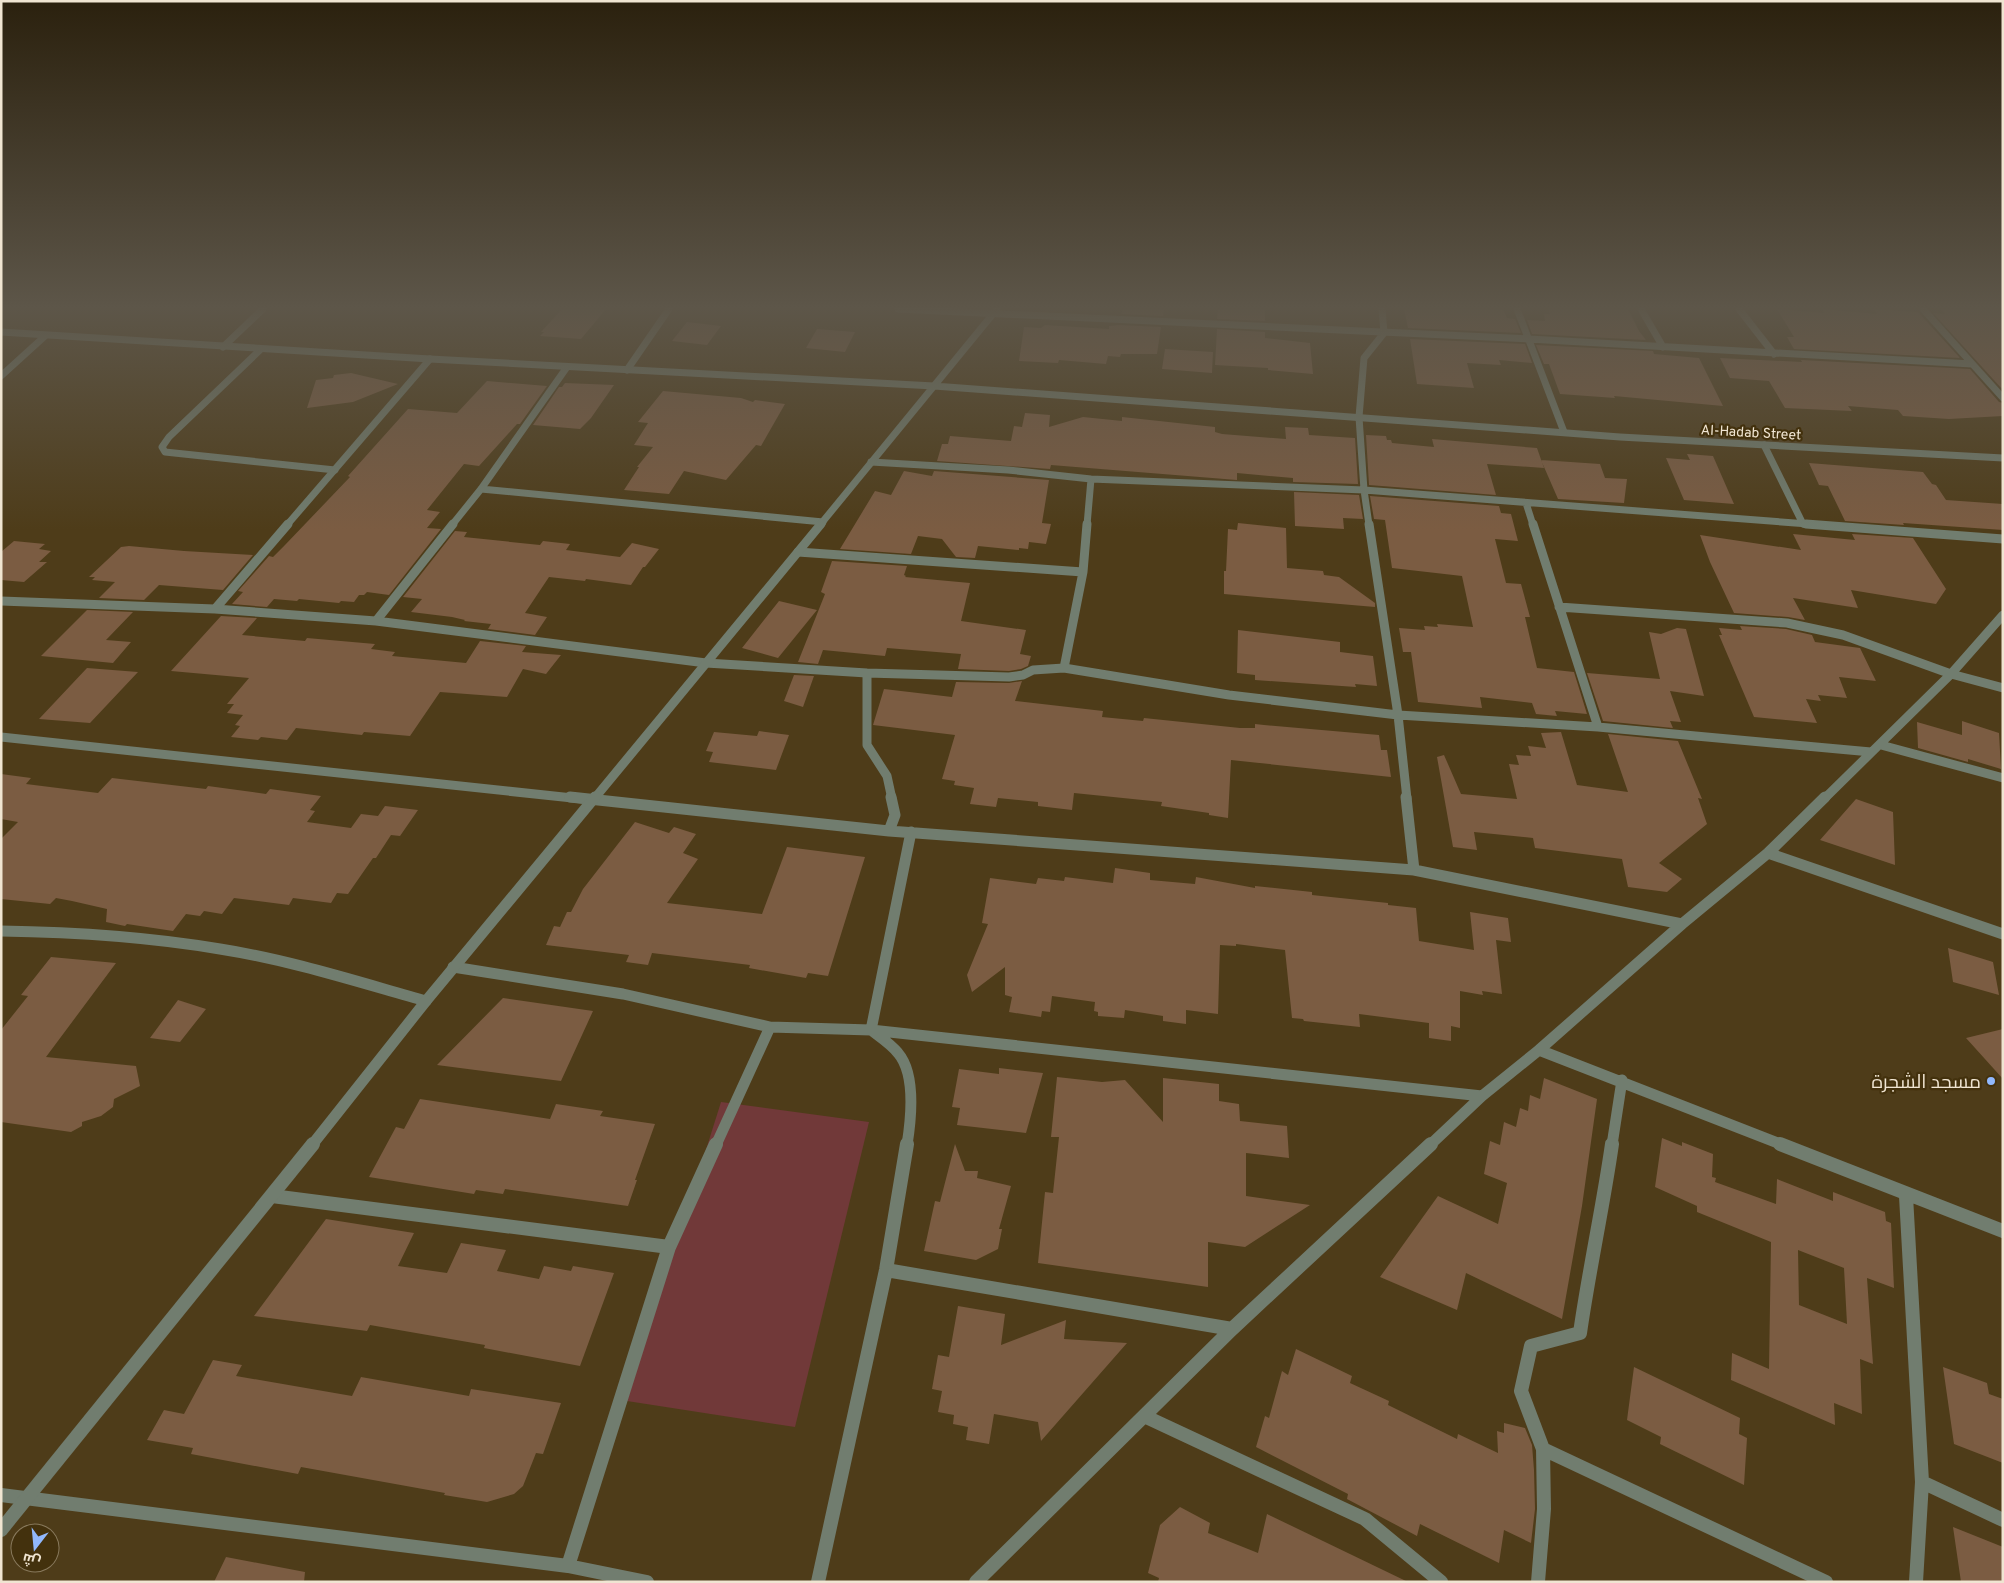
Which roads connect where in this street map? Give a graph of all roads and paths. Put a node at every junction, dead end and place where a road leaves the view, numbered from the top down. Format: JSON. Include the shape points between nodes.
{"nodes":[{"id":1,"x":226,"y":383,"type":"edge"},
{"id":2,"x":410,"y":383,"type":"edge"},
{"id":3,"x":556,"y":383,"type":"edge"},
{"id":4,"x":874,"y":383,"type":"edge"},
{"id":5,"x":937,"y":383,"type":"edge"},
{"id":6,"x":1362,"y":383,"type":"edge"},
{"id":7,"x":1546,"y":383,"type":"edge"},
{"id":8,"x":1989,"y":383,"type":"edge"},
{"id":9,"x":934,"y":386,"type":"junction"},
{"id":10,"x":2003,"y":398,"type":"edge"},
{"id":11,"x":1359,"y":417,"type":"junction"},
{"id":12,"x":1564,"y":432,"type":"junction"},
{"id":13,"x":1764,"y":445,"type":"junction"},
{"id":14,"x":2003,"y":458,"type":"edge"},
{"id":15,"x":872,"y":462,"type":"junction"},
{"id":16,"x":335,"y":470,"type":"junction"},
{"id":17,"x":1091,"y":479,"type":"junction"},
{"id":18,"x":481,"y":488,"type":"junction"},
{"id":19,"x":1364,"y":490,"type":"junction"},
{"id":20,"x":1526,"y":503,"type":"junction"},
{"id":21,"x":823,"y":522,"type":"junction"},
{"id":22,"x":1803,"y":524,"type":"junction"},
{"id":23,"x":2003,"y":539,"type":"edge"},
{"id":24,"x":798,"y":552,"type":"junction"},
{"id":25,"x":1083,"y":572,"type":"junction"},
{"id":26,"x":1,"y":601,"type":"edge"},
{"id":27,"x":1559,"y":607,"type":"junction"},
{"id":28,"x":216,"y":609,"type":"junction"},
{"id":29,"x":2003,"y":615,"type":"edge"},
{"id":30,"x":376,"y":621,"type":"junction"},
{"id":31,"x":706,"y":663,"type":"junction"},
{"id":32,"x":1064,"y":668,"type":"junction"},
{"id":33,"x":868,"y":673,"type":"junction"},
{"id":34,"x":1951,"y":674,"type":"junction"},
{"id":35,"x":2003,"y":688,"type":"edge"},
{"id":36,"x":1398,"y":715,"type":"junction"},
{"id":37,"x":1598,"y":727,"type":"junction"},
{"id":38,"x":1,"y":737,"type":"edge"},
{"id":39,"x":1876,"y":749,"type":"junction"},
{"id":40,"x":2003,"y":778,"type":"edge"},
{"id":41,"x":592,"y":799,"type":"junction"},
{"id":42,"x":890,"y":831,"type":"junction"},
{"id":43,"x":911,"y":832,"type":"junction"},
{"id":44,"x":1768,"y":853,"type":"junction"},
{"id":45,"x":1414,"y":870,"type":"junction"},
{"id":46,"x":1682,"y":924,"type":"junction"},
{"id":47,"x":1,"y":931,"type":"edge"},
{"id":48,"x":2003,"y":934,"type":"edge"},
{"id":49,"x":453,"y":967,"type":"junction"},
{"id":50,"x":426,"y":1001,"type":"junction"},
{"id":51,"x":770,"y":1027,"type":"junction"},
{"id":52,"x":871,"y":1030,"type":"junction"},
{"id":53,"x":1539,"y":1050,"type":"junction"},
{"id":54,"x":1622,"y":1080,"type":"junction"},
{"id":55,"x":1482,"y":1096,"type":"junction"},
{"id":56,"x":272,"y":1196,"type":"junction"},
{"id":57,"x":1906,"y":1196,"type":"junction"},
{"id":58,"x":2003,"y":1232,"type":"edge"},
{"id":59,"x":669,"y":1247,"type":"junction"},
{"id":60,"x":886,"y":1270,"type":"junction"},
{"id":61,"x":1232,"y":1330,"type":"junction"},
{"id":62,"x":1144,"y":1416,"type":"junction"},
{"id":63,"x":1544,"y":1449,"type":"junction"},
{"id":64,"x":1922,"y":1482,"type":"junction"},
{"id":65,"x":1,"y":1495,"type":"edge"},
{"id":66,"x":26,"y":1499,"type":"junction"},
{"id":67,"x":2003,"y":1520,"type":"edge"},
{"id":68,"x":1,"y":1530,"type":"edge"},
{"id":69,"x":568,"y":1566,"type":"junction"},
{"id":70,"x":647,"y":1582,"type":"edge"},
{"id":71,"x":818,"y":1582,"type":"edge"},
{"id":72,"x":976,"y":1582,"type":"edge"},
{"id":73,"x":1441,"y":1582,"type":"edge"},
{"id":74,"x":1538,"y":1582,"type":"edge"},
{"id":75,"x":1826,"y":1582,"type":"edge"},
{"id":76,"x":1916,"y":1582,"type":"edge"}],
"edges":[{"from":1,"to":16,"type":"street","via":[[169,437],[162,447],[165,452]]},
{"from":2,"to":16,"type":"street"},
{"from":3,"to":18,"type":"street"},
{"from":4,"to":9,"type":"street","name":"Al-Hadab Street"},
{"from":5,"to":9,"type":"street"},
{"from":6,"to":11,"type":"street"},
{"from":7,"to":12,"type":"street"},
{"from":8,"to":10,"type":"street"},
{"from":9,"to":11,"type":"street","name":"Al-Hadab Street"},
{"from":9,"to":15,"type":"street"},
{"from":11,"to":12,"type":"street","name":"Al-Hadab Street"},
{"from":11,"to":19,"type":"street"},
{"from":12,"to":13,"type":"street","name":"Al-Hadab Street"},
{"from":13,"to":14,"type":"street","name":"Al-Hadab Street"},
{"from":13,"to":22,"type":"street"},
{"from":15,"to":17,"type":"street","via":[[1008,470]]},
{"from":15,"to":21,"type":"street"},
{"from":16,"to":28,"type":"street"},
{"from":17,"to":19,"type":"street"},
{"from":17,"to":25,"type":"street"},
{"from":18,"to":21,"type":"street"},
{"from":18,"to":30,"type":"street"},
{"from":19,"to":20,"type":"street"},
{"from":19,"to":36,"type":"street"},
{"from":20,"to":22,"type":"street"},
{"from":20,"to":27,"type":"street"},
{"from":21,"to":24,"type":"street"},
{"from":22,"to":23,"type":"street"},
{"from":24,"to":25,"type":"street"},
{"from":24,"to":31,"type":"street"},
{"from":25,"to":32,"type":"street"},
{"from":26,"to":28,"type":"street"},
{"from":27,"to":34,"type":"street","via":[[1787,623],[1844,635]]},
{"from":27,"to":37,"type":"street"},
{"from":28,"to":30,"type":"street"},
{"from":29,"to":34,"type":"street"},
{"from":30,"to":31,"type":"street"},
{"from":31,"to":33,"type":"street"},
{"from":31,"to":41,"type":"street"},
{"from":32,"to":33,"type":"street","via":[[1033,670],[1009,677]]},
{"from":32,"to":36,"type":"street","via":[[1229,694]]},
{"from":33,"to":42,"type":"street","via":[[867,745],[887,776],[894,815]]},
{"from":34,"to":35,"type":"street"},
{"from":34,"to":39,"type":"street"},
{"from":36,"to":37,"type":"street"},
{"from":36,"to":45,"type":"street"},
{"from":37,"to":39,"type":"street"},
{"from":38,"to":41,"type":"street"},
{"from":39,"to":40,"type":"street"},
{"from":39,"to":44,"type":"street"},
{"from":41,"to":42,"type":"street"},
{"from":41,"to":49,"type":"street"},
{"from":42,"to":43,"type":"street"},
{"from":43,"to":45,"type":"street"},
{"from":43,"to":52,"type":"street"},
{"from":44,"to":46,"type":"street"},
{"from":44,"to":48,"type":"street"},
{"from":45,"to":46,"type":"street"},
{"from":46,"to":53,"type":"street"},
{"from":47,"to":50,"type":"street","via":[[68,932],[220,949],[296,965]]},
{"from":49,"to":50,"type":"street"},
{"from":49,"to":51,"type":"street","via":[[623,994]]},
{"from":50,"to":56,"type":"street"},
{"from":51,"to":52,"type":"street"},
{"from":51,"to":59,"type":"street"},
{"from":52,"to":55,"type":"street"},
{"from":52,"to":60,"type":"street","via":[[899,1054],[910,1081],[912,1122]]},
{"from":53,"to":54,"type":"street"},
{"from":53,"to":55,"type":"street"},
{"from":54,"to":57,"type":"street"},
{"from":54,"to":63,"type":"street","via":[[1580,1332],[1531,1346],[1521,1390]]},
{"from":55,"to":61,"type":"street"},
{"from":56,"to":59,"type":"street"},
{"from":56,"to":66,"type":"street"},
{"from":57,"to":58,"type":"street"},
{"from":57,"to":64,"type":"street"},
{"from":59,"to":69,"type":"street"},
{"from":60,"to":61,"type":"street"},
{"from":60,"to":71,"type":"street"},
{"from":61,"to":62,"type":"street"},
{"from":62,"to":72,"type":"street"},
{"from":62,"to":73,"type":"street","via":[[1365,1519]]},
{"from":63,"to":74,"type":"street","via":[[1544,1509]]},
{"from":63,"to":75,"type":"street"},
{"from":64,"to":67,"type":"street"},
{"from":64,"to":76,"type":"street"},
{"from":65,"to":66,"type":"street"},
{"from":66,"to":68,"type":"street"},
{"from":66,"to":69,"type":"street"},
{"from":69,"to":70,"type":"street"}]}
